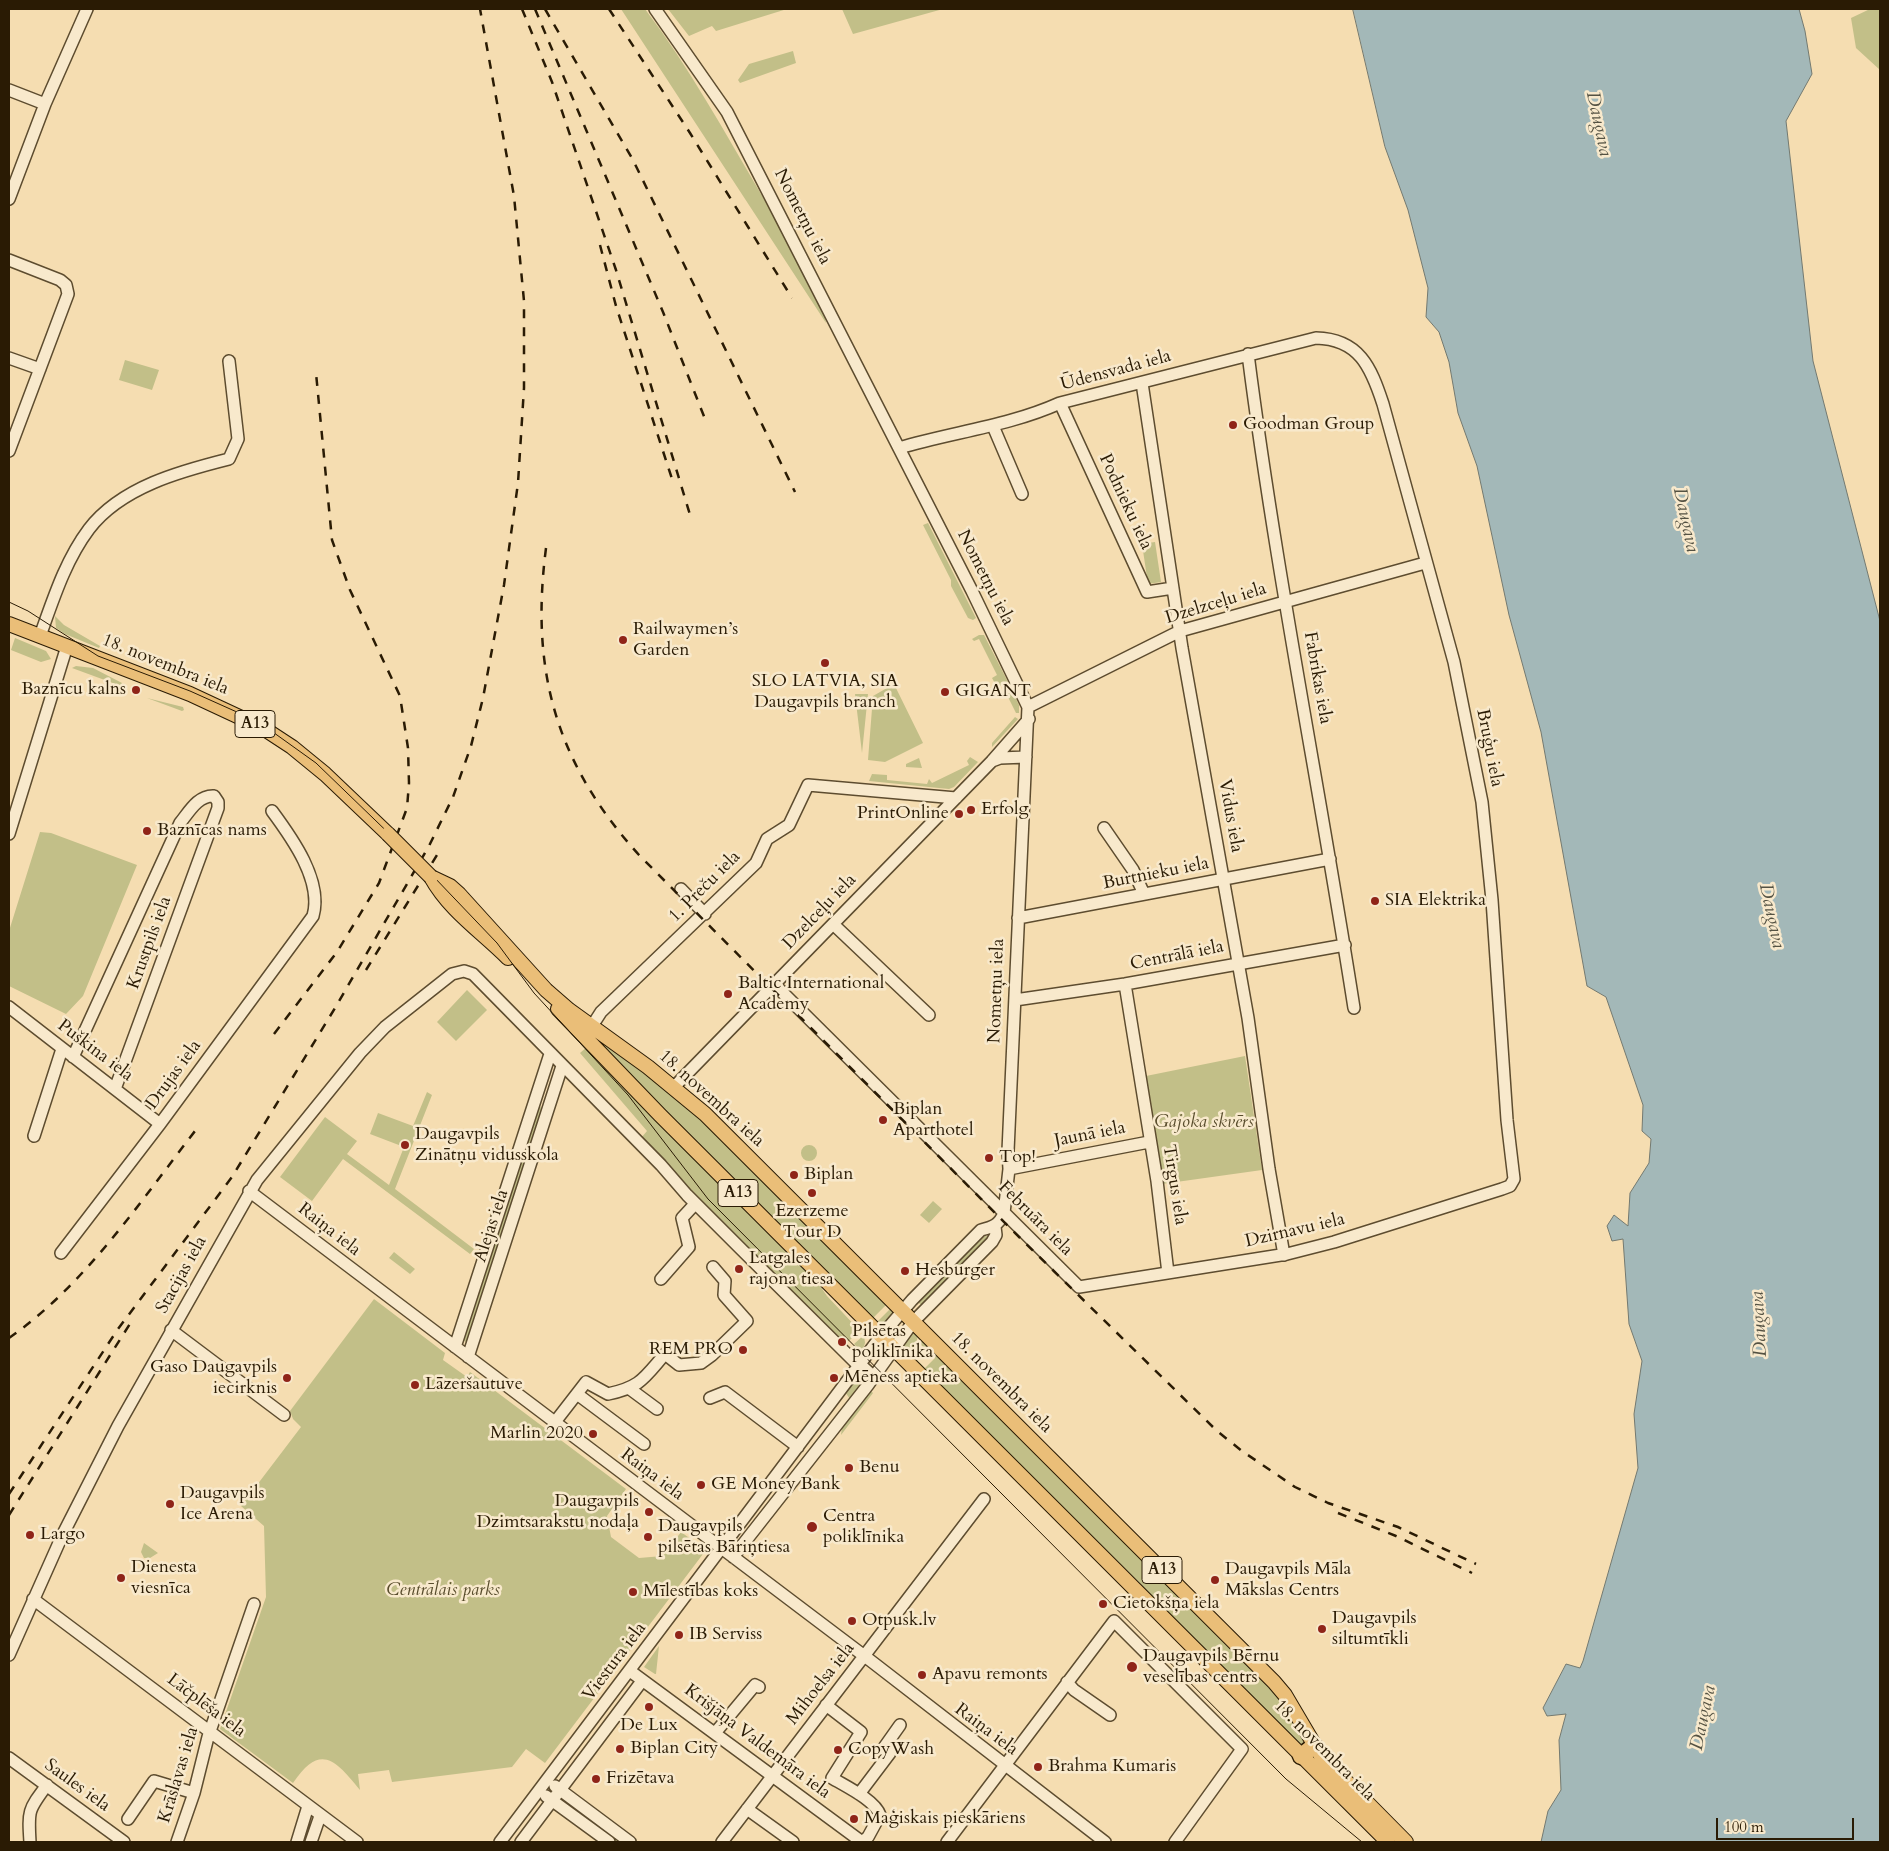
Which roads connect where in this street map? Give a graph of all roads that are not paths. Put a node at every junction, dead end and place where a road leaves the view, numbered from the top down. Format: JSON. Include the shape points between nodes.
{"nodes":[{"id":1,"x":87,"y":9,"type":"edge"},
{"id":2,"x":655,"y":9,"type":"edge"},
{"id":3,"x":9,"y":90,"type":"edge"},
{"id":4,"x":45,"y":104,"type":"junction"},
{"id":5,"x":9,"y":199,"type":"edge"},
{"id":6,"x":9,"y":260,"type":"edge"},
{"id":7,"x":1343,"y":343,"type":"joint"},
{"id":8,"x":1248,"y":354,"type":"junction"},
{"id":9,"x":9,"y":358,"type":"edge"},
{"id":10,"x":229,"y":361,"type":"dead end"},
{"id":11,"x":40,"y":369,"type":"junction"},
{"id":12,"x":1142,"y":383,"type":"junction"},
{"id":13,"x":1060,"y":403,"type":"junction"},
{"id":14,"x":993,"y":426,"type":"junction"},
{"id":15,"x":899,"y":448,"type":"junction"},
{"id":16,"x":9,"y":451,"type":"edge"},
{"id":17,"x":1022,"y":494,"type":"dead end"},
{"id":18,"x":1425,"y":562,"type":"junction"},
{"id":19,"x":1173,"y":588,"type":"junction"},
{"id":20,"x":1286,"y":602,"type":"junction"},
{"id":21,"x":9,"y":624,"type":"edge"},
{"id":22,"x":1180,"y":631,"type":"junction"},
{"id":23,"x":40,"y":636,"type":"junction"},
{"id":24,"x":67,"y":646,"type":"junction"},
{"id":25,"x":1028,"y":707,"type":"junction"},
{"id":26,"x":1029,"y":719,"type":"junction"},
{"id":27,"x":1026,"y":757,"type":"junction"},
{"id":28,"x":992,"y":761,"type":"junction"},
{"id":29,"x":956,"y":798,"type":"junction"},
{"id":30,"x":12,"y":811,"type":"edge"},
{"id":31,"x":272,"y":811,"type":"dead end"},
{"id":32,"x":1104,"y":828,"type":"dead end"},
{"id":33,"x":9,"y":834,"type":"edge"},
{"id":34,"x":1330,"y":859,"type":"junction"},
{"id":35,"x":432,"y":877,"type":"junction"},
{"id":36,"x":1224,"y":879,"type":"junction"},
{"id":37,"x":682,"y":889,"type":"dead end"},
{"id":38,"x":1144,"y":894,"type":"junction"},
{"id":39,"x":705,"y":914,"type":"junction"},
{"id":40,"x":1018,"y":918,"type":"junction"},
{"id":41,"x":833,"y":924,"type":"junction"},
{"id":42,"x":1344,"y":945,"type":"junction"},
{"id":43,"x":1238,"y":962,"type":"junction"},
{"id":44,"x":774,"y":984,"type":"junction"},
{"id":45,"x":1125,"y":984,"type":"junction"},
{"id":46,"x":1015,"y":1000,"type":"junction"},
{"id":47,"x":9,"y":1007,"type":"edge"},
{"id":48,"x":1354,"y":1008,"type":"dead end"},
{"id":49,"x":928,"y":1015,"type":"dead end"},
{"id":50,"x":592,"y":1026,"type":"junction"},
{"id":51,"x":62,"y":1048,"type":"junction"},
{"id":52,"x":550,"y":1054,"type":"junction"},
{"id":53,"x":73,"y":1057,"type":"junction"},
{"id":54,"x":562,"y":1066,"type":"junction"},
{"id":55,"x":673,"y":1088,"type":"junction"},
{"id":56,"x":115,"y":1089,"type":"junction"},
{"id":57,"x":535,"y":1101,"type":"junction"},
{"id":58,"x":549,"y":1105,"type":"junction"},
{"id":59,"x":160,"y":1124,"type":"junction"},
{"id":60,"x":34,"y":1136,"type":"dead end"},
{"id":61,"x":1150,"y":1142,"type":"junction"},
{"id":62,"x":1009,"y":1170,"type":"junction"},
{"id":63,"x":1512,"y":1183,"type":"joint"},
{"id":64,"x":249,"y":1191,"type":"junction"},
{"id":65,"x":695,"y":1204,"type":"junction"},
{"id":66,"x":1004,"y":1213,"type":"junction"},
{"id":67,"x":995,"y":1227,"type":"junction"},
{"id":68,"x":61,"y":1253,"type":"dead end"},
{"id":69,"x":1284,"y":1255,"type":"junction"},
{"id":70,"x":713,"y":1267,"type":"dead end"},
{"id":71,"x":1168,"y":1273,"type":"junction"},
{"id":72,"x":661,"y":1279,"type":"dead end"},
{"id":73,"x":1079,"y":1287,"type":"joint"},
{"id":74,"x":902,"y":1311,"type":"junction"},
{"id":75,"x":913,"y":1322,"type":"junction"},
{"id":76,"x":172,"y":1330,"type":"junction"},
{"id":77,"x":881,"y":1336,"type":"junction"},
{"id":78,"x":455,"y":1347,"type":"junction"},
{"id":79,"x":893,"y":1347,"type":"junction"},
{"id":80,"x":468,"y":1357,"type":"junction"},
{"id":81,"x":858,"y":1365,"type":"junction"},
{"id":82,"x":873,"y":1376,"type":"junction"},
{"id":83,"x":630,"y":1389,"type":"junction"},
{"id":84,"x":577,"y":1394,"type":"junction"},
{"id":85,"x":710,"y":1398,"type":"dead end"},
{"id":86,"x":657,"y":1409,"type":"dead end"},
{"id":87,"x":284,"y":1415,"type":"dead end"},
{"id":88,"x":555,"y":1422,"type":"junction"},
{"id":89,"x":644,"y":1444,"type":"dead end"},
{"id":90,"x":798,"y":1447,"type":"junction"},
{"id":91,"x":984,"y":1499,"type":"dead end"},
{"id":92,"x":721,"y":1549,"type":"junction"},
{"id":93,"x":733,"y":1557,"type":"junction"},
{"id":94,"x":33,"y":1599,"type":"junction"},
{"id":95,"x":254,"y":1604,"type":"dead end"},
{"id":96,"x":9,"y":1654,"type":"edge"},
{"id":97,"x":864,"y":1657,"type":"junction"},
{"id":98,"x":630,"y":1671,"type":"junction"},
{"id":99,"x":642,"y":1681,"type":"junction"},
{"id":100,"x":1067,"y":1682,"type":"junction"},
{"id":101,"x":759,"y":1687,"type":"dead end"},
{"id":102,"x":826,"y":1705,"type":"junction"},
{"id":103,"x":1110,"y":1715,"type":"dead end"},
{"id":104,"x":900,"y":1724,"type":"dead end"},
{"id":105,"x":210,"y":1731,"type":"junction"},
{"id":106,"x":715,"y":1732,"type":"junction"},
{"id":107,"x":1308,"y":1751,"type":"junction"},
{"id":108,"x":9,"y":1758,"type":"edge"},
{"id":109,"x":1003,"y":1765,"type":"junction"},
{"id":110,"x":772,"y":1775,"type":"junction"},
{"id":111,"x":547,"y":1780,"type":"junction"},
{"id":112,"x":46,"y":1785,"type":"junction"},
{"id":113,"x":560,"y":1790,"type":"junction"},
{"id":114,"x":539,"y":1791,"type":"junction"},
{"id":115,"x":194,"y":1792,"type":"junction"},
{"id":116,"x":859,"y":1794,"type":"junction"},
{"id":117,"x":552,"y":1800,"type":"junction"},
{"id":118,"x":308,"y":1806,"type":"junction"},
{"id":119,"x":747,"y":1809,"type":"junction"},
{"id":120,"x":320,"y":1816,"type":"junction"},
{"id":121,"x":128,"y":1819,"type":"dead end"},
{"id":122,"x":298,"y":1838,"type":"edge"},
{"id":123,"x":787,"y":1840,"type":"edge"},
{"id":124,"x":312,"y":1841,"type":"edge"},
{"id":125,"x":30,"y":1842,"type":"edge"},
{"id":126,"x":124,"y":1842,"type":"edge"},
{"id":127,"x":177,"y":1842,"type":"edge"},
{"id":128,"x":357,"y":1842,"type":"edge"},
{"id":129,"x":500,"y":1842,"type":"edge"},
{"id":130,"x":521,"y":1842,"type":"edge"},
{"id":131,"x":609,"y":1842,"type":"edge"},
{"id":132,"x":630,"y":1842,"type":"edge"},
{"id":133,"x":722,"y":1842,"type":"edge"},
{"id":134,"x":862,"y":1842,"type":"edge"},
{"id":135,"x":946,"y":1842,"type":"edge"},
{"id":136,"x":1105,"y":1842,"type":"edge"},
{"id":137,"x":1174,"y":1842,"type":"edge"},
{"id":138,"x":1388,"y":1842,"type":"edge"},
{"id":139,"x":1406,"y":1842,"type":"edge"}],
"edges":[{"from":1,"to":4,"type":"street"},
{"from":2,"to":15,"type":"street","name":"Nometņu iela","via":[[727,112]]},
{"from":3,"to":4,"type":"street"},
{"from":4,"to":5,"type":"street"},
{"from":6,"to":11,"type":"street","via":[[66,285],[68,294]]},
{"from":7,"to":8,"type":"street","name":"Ūdensvada iela","via":[[1332,338],[1316,338]]},
{"from":7,"to":18,"type":"street","name":"Bruģu iela","via":[[1357,353],[1374,375]]},
{"from":8,"to":12,"type":"street","name":"Ūdensvada iela"},
{"from":8,"to":20,"type":"street","name":"Fabrikas iela"},
{"from":9,"to":11,"type":"street"},
{"from":10,"to":23,"type":"street","via":[[238,439],[229,459],[188,469],[123,499],[105,512],[89,530],[60,580]]},
{"from":11,"to":16,"type":"street"},
{"from":12,"to":13,"type":"street","name":"Ūdensvada iela"},
{"from":12,"to":19,"type":"street","name":"Vidus iela"},
{"from":13,"to":14,"type":"street","name":"Ūdensvada iela","via":[[1039,413]]},
{"from":13,"to":19,"type":"street","name":"Podnieku iela","via":[[1147,592]]},
{"from":14,"to":15,"type":"street","name":"Ūdensvada iela","via":[[938,436]]},
{"from":14,"to":17,"type":"street"},
{"from":15,"to":25,"type":"street","name":"Nometņu iela"},
{"from":18,"to":20,"type":"street","name":"Dzelzceļu iela"},
{"from":18,"to":63,"type":"street","name":"Bruģu iela","via":[[1458,678],[1482,802]]},
{"from":19,"to":22,"type":"street","name":"Vidus iela"},
{"from":20,"to":22,"type":"street","name":"Dzelzceļu iela"},
{"from":20,"to":34,"type":"street","name":"Fabrikas iela"},
{"from":21,"to":23,"type":"main road","name":"18. novembra iela","number":"A13"},
{"from":22,"to":25,"type":"street","name":"Dzelzceļu iela"},
{"from":22,"to":36,"type":"street","name":"Vidus iela"},
{"from":23,"to":24,"type":"main road","name":"18. novembra iela","number":"A13"},
{"from":24,"to":30,"type":"street"},
{"from":24,"to":35,"type":"main road","name":"18. novembra iela","number":"A13","bridge":true,"via":[[190,694],[262,728],[325,774]]},
{"from":25,"to":26,"type":"street","name":"Nometņu iela"},
{"from":26,"to":27,"type":"street","name":"Nometņu iela"},
{"from":26,"to":28,"type":"street","name":"Dzelceļu iela"},
{"from":27,"to":28,"type":"street"},
{"from":27,"to":40,"type":"street","name":"Nometņu iela"},
{"from":28,"to":29,"type":"street","name":"Dzelceļu iela"},
{"from":29,"to":39,"type":"street","name":"1. Preču iela","via":[[808,785],[789,825],[767,839],[756,863]]},
{"from":29,"to":41,"type":"street","name":"Dzelceļu iela"},
{"from":30,"to":33,"type":"street"},
{"from":31,"to":59,"type":"street","name":"Drujas iela","via":[[307,868],[316,905],[313,916]]},
{"from":32,"to":38,"type":"street","via":[[1133,870]]},
{"from":34,"to":36,"type":"street","name":"Burtnieku iela"},
{"from":34,"to":42,"type":"street","name":"Fabrikas iela"},
{"from":35,"to":50,"type":"main road","name":"18. novembra iela","number":"A13","via":[[459,894],[546,990]]},
{"from":35,"to":77,"type":"main road","name":"18. novembra iela","number":"A13","via":[[442,895],[476,931],[529,978],[633,1088]]},
{"from":36,"to":38,"type":"street","name":"Burtnieku iela"},
{"from":36,"to":43,"type":"street","name":"Vidus iela"},
{"from":37,"to":39,"type":"street"},
{"from":38,"to":40,"type":"street","name":"Burtnieku iela"},
{"from":39,"to":50,"type":"street","name":"1. Preču iela","via":[[602,1012]]},
{"from":40,"to":46,"type":"street","name":"Nometņu iela"},
{"from":41,"to":44,"type":"street","name":"Dzelceļu iela"},
{"from":41,"to":49,"type":"street"},
{"from":42,"to":43,"type":"street","name":"Centrālā iela"},
{"from":42,"to":48,"type":"street","name":"Fabrikas iela"},
{"from":43,"to":45,"type":"street","name":"Centrālā iela"},
{"from":43,"to":69,"type":"street","name":"Vidus iela"},
{"from":44,"to":55,"type":"street","name":"Dzelceļu iela"},
{"from":44,"to":66,"type":"street","name":"Februāra iela"},
{"from":45,"to":46,"type":"street","name":"Centrālā iela"},
{"from":45,"to":61,"type":"street","name":"Tirgus iela"},
{"from":46,"to":62,"type":"street","name":"Nometņu iela"},
{"from":47,"to":51,"type":"street","name":"Puškina iela"},
{"from":50,"to":55,"type":"main road","name":"18. novembra iela","number":"A13"},
{"from":51,"to":53,"type":"street","name":"Puškina iela"},
{"from":51,"to":60,"type":"street"},
{"from":52,"to":54,"type":"street"},
{"from":52,"to":57,"type":"street","name":"Alejas iela"},
{"from":52,"to":64,"type":"street","name":"Stacijas iela","via":[[473,974],[464,971],[452,974],[385,1027]]},
{"from":53,"to":56,"type":"street","name":"Puškina iela"},
{"from":53,"to":56,"type":"street","name":"Krustpils iela","via":[[180,823],[200,799],[214,796],[218,808]]},
{"from":54,"to":58,"type":"street","name":"Alejas iela"},
{"from":54,"to":65,"type":"street","via":[[661,1165]]},
{"from":55,"to":74,"type":"main road","name":"18. novembra iela","number":"A13","via":[[705,1114]]},
{"from":56,"to":59,"type":"street","name":"Puškina iela"},
{"from":57,"to":58,"type":"street"},
{"from":57,"to":78,"type":"street","name":"Alejas iela"},
{"from":58,"to":80,"type":"street","name":"Alejas iela"},
{"from":59,"to":68,"type":"street","name":"Drujas iela"},
{"from":61,"to":62,"type":"street","name":"Jaunā iela"},
{"from":61,"to":71,"type":"street","name":"Tirgus iela"},
{"from":62,"to":66,"type":"street","name":"Nometņu iela"},
{"from":63,"to":69,"type":"street","name":"Dzirnavu iela","via":[[1401,1221]]},
{"from":64,"to":76,"type":"street","name":"Stacijas iela"},
{"from":64,"to":78,"type":"street","name":"Raiņa iela"},
{"from":65,"to":72,"type":"street","via":[[682,1218],[689,1247]]},
{"from":65,"to":81,"type":"street"},
{"from":66,"to":67,"type":"street","name":"Nometņu iela"},
{"from":66,"to":73,"type":"street","name":"Februāra iela"},
{"from":67,"to":74,"type":"street","via":[[981,1230]]},
{"from":67,"to":75,"type":"street","name":"Nometņu iela","via":[[996,1235],[992,1242]]},
{"from":69,"to":71,"type":"street","name":"Dzirnavu iela"},
{"from":70,"to":83,"type":"street","via":[[725,1281],[724,1295],[747,1321],[701,1363],[679,1365],[665,1354]]},
{"from":71,"to":73,"type":"street","name":"Dzirnavu iela"},
{"from":74,"to":75,"type":"main road","name":"18. novembra iela","number":"A13"},
{"from":74,"to":77,"type":"street","name":"Viestura iela"},
{"from":75,"to":79,"type":"street"},
{"from":75,"to":107,"type":"main road","name":"18. novembra iela","number":"A13","via":[[1274,1682],[1285,1695]]},
{"from":76,"to":87,"type":"street"},
{"from":76,"to":94,"type":"street","name":"Stacijas iela","via":[[86,1486]]},
{"from":77,"to":79,"type":"main road","name":"18. novembra iela","number":"A13"},
{"from":77,"to":81,"type":"street","name":"Viestura iela"},
{"from":78,"to":80,"type":"street","name":"Raiņa iela"},
{"from":79,"to":82,"type":"street"},
{"from":79,"to":107,"type":"main road","name":"18. novembra iela","number":"A13"},
{"from":80,"to":88,"type":"street","name":"Raiņa iela"},
{"from":81,"to":82,"type":"street"},
{"from":81,"to":90,"type":"street","name":"Viestura iela"},
{"from":82,"to":93,"type":"street"},
{"from":83,"to":84,"type":"street","via":[[608,1394],[586,1382]]},
{"from":83,"to":86,"type":"street"},
{"from":84,"to":88,"type":"street"},
{"from":84,"to":89,"type":"street"},
{"from":85,"to":90,"type":"street","via":[[725,1392]]},
{"from":88,"to":92,"type":"street","name":"Raiņa iela"},
{"from":90,"to":92,"type":"street","name":"Viestura iela"},
{"from":91,"to":97,"type":"street","name":"Mihoelsa iela"},
{"from":92,"to":93,"type":"street","name":"Raiņa iela"},
{"from":92,"to":98,"type":"street","name":"Viestura iela"},
{"from":93,"to":97,"type":"street","name":"Raiņa iela"},
{"from":94,"to":96,"type":"street","name":"Stacijas iela"},
{"from":94,"to":105,"type":"street","name":"Lāčplēša iela"},
{"from":95,"to":105,"type":"street","name":"Krāslavas iela"},
{"from":97,"to":102,"type":"street","name":"Mihoelsa iela"},
{"from":97,"to":109,"type":"street","name":"Raiņa iela"},
{"from":98,"to":99,"type":"street","name":"Krišjāņa Valdemāra iela"},
{"from":98,"to":111,"type":"street","name":"Viestura iela"},
{"from":99,"to":106,"type":"street","name":"Krišjāņa Valdemāra iela"},
{"from":99,"to":113,"type":"street","name":"Viestura iela"},
{"from":100,"to":103,"type":"street"},
{"from":100,"to":109,"type":"street"},
{"from":100,"to":137,"type":"street","via":[[1114,1621],[1242,1749]]},
{"from":101,"to":106,"type":"street","via":[[754,1685]]},
{"from":102,"to":110,"type":"street","name":"Mihoelsa iela"},
{"from":102,"to":116,"type":"street","via":[[862,1732],[832,1778]]},
{"from":104,"to":116,"type":"street","via":[[883,1749],[890,1754]]},
{"from":105,"to":115,"type":"street","name":"Krāslavas iela"},
{"from":105,"to":118,"type":"street","name":"Lāčplēša iela"},
{"from":106,"to":110,"type":"street","name":"Krišjāņa Valdemāra iela"},
{"from":107,"to":138,"type":"main road","name":"18. novembra iela","number":"A13"},
{"from":107,"to":139,"type":"main road","name":"18. novembra iela","number":"A13"},
{"from":108,"to":112,"type":"street","name":"Saules iela"},
{"from":109,"to":135,"type":"street"},
{"from":109,"to":136,"type":"street","name":"Raiņa iela"},
{"from":110,"to":119,"type":"street","name":"Mihoelsa iela"},
{"from":110,"to":134,"type":"street","name":"Krišjāņa Valdemāra iela"},
{"from":111,"to":113,"type":"street"},
{"from":111,"to":114,"type":"street","name":"Viestura iela"},
{"from":112,"to":125,"type":"street","via":[[28,1815]]},
{"from":112,"to":126,"type":"street","name":"Saules iela"},
{"from":113,"to":117,"type":"street","name":"Viestura iela"},
{"from":113,"to":132,"type":"street"},
{"from":114,"to":117,"type":"street"},
{"from":114,"to":129,"type":"street","name":"Viestura iela"},
{"from":115,"to":121,"type":"street","via":[[154,1781]]},
{"from":115,"to":127,"type":"street","name":"Krāslavas iela"},
{"from":116,"to":134,"type":"street","via":[[880,1815]]},
{"from":117,"to":130,"type":"street","name":"Viestura iela"},
{"from":117,"to":131,"type":"street"},
{"from":118,"to":120,"type":"street","name":"Lāčplēša iela"},
{"from":118,"to":122,"type":"street"},
{"from":119,"to":123,"type":"street"},
{"from":119,"to":133,"type":"street","name":"Mihoelsa iela"},
{"from":120,"to":124,"type":"street"},
{"from":120,"to":128,"type":"street","name":"Lāčplēša iela"},
{"from":122,"to":124,"type":"street"}]}
